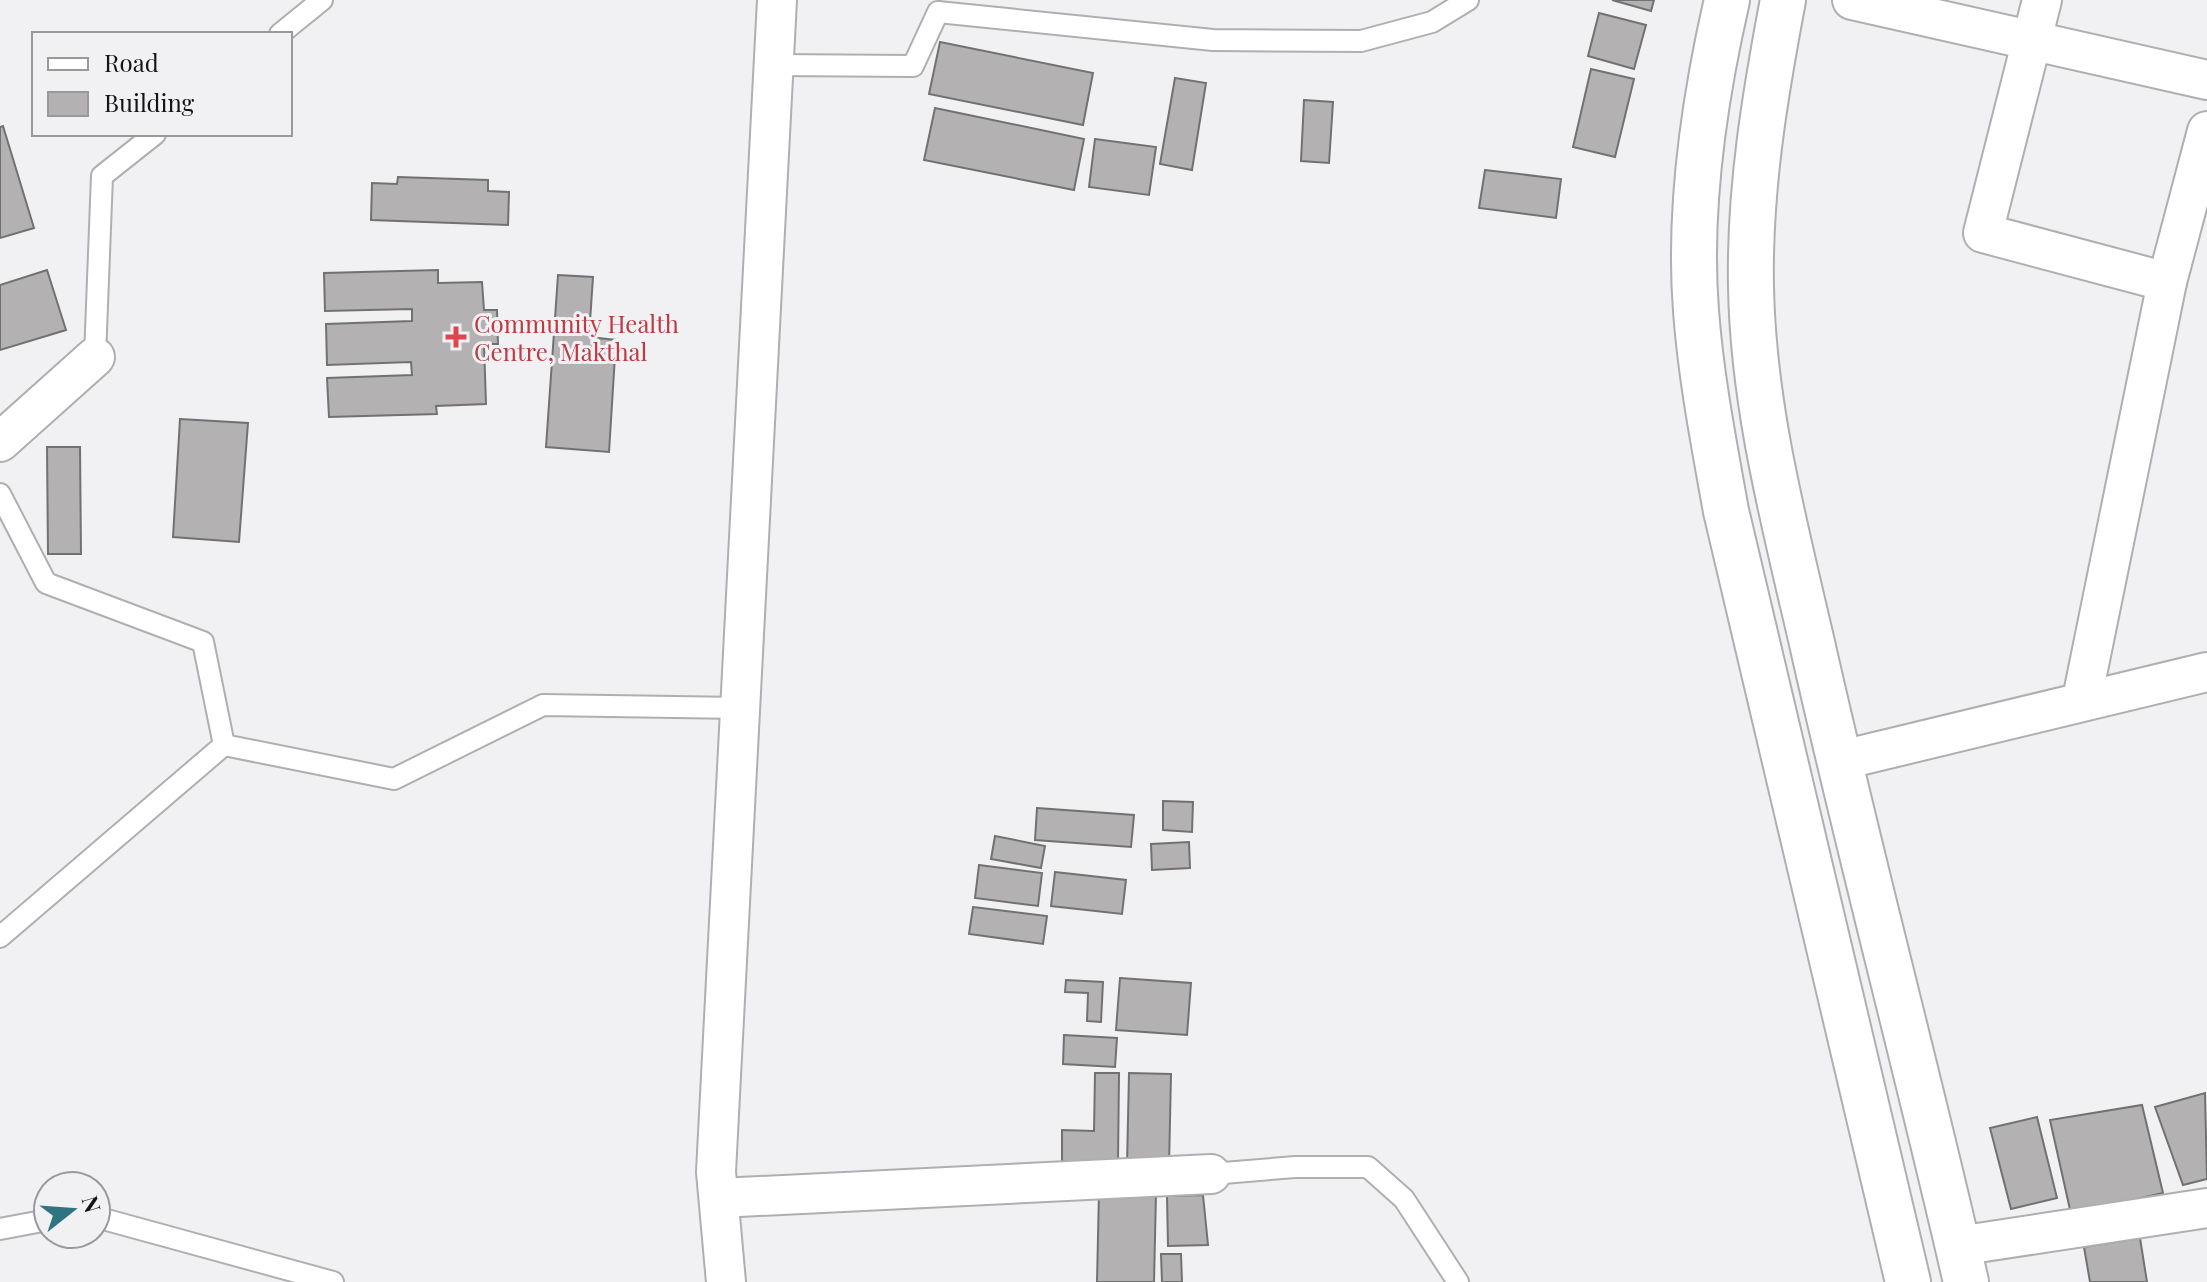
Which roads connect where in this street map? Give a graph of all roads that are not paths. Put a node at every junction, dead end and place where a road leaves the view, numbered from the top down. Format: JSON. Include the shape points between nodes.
{"nodes":[{"id":1,"x":322,"y":0,"type":"edge"},
{"id":2,"x":777,"y":0,"type":"edge"},
{"id":3,"x":1468,"y":0,"type":"edge"},
{"id":4,"x":1727,"y":0,"type":"edge"},
{"id":5,"x":1783,"y":0,"type":"edge"},
{"id":6,"x":1852,"y":0,"type":"edge"},
{"id":7,"x":2042,"y":0,"type":"edge"},
{"id":8,"x":282,"y":32,"type":"edge"},
{"id":9,"x":2032,"y":40,"type":"junction"},
{"id":10,"x":774,"y":65,"type":"junction"},
{"id":11,"x":2207,"y":80,"type":"edge"},
{"id":12,"x":2207,"y":131,"type":"edge"},
{"id":13,"x":152,"y":136,"type":"edge"},
{"id":14,"x":2167,"y":282,"type":"junction"},
{"id":15,"x":95,"y":357,"type":"joint"},
{"id":16,"x":0,"y":442,"type":"edge"},
{"id":17,"x":0,"y":494,"type":"edge"},
{"id":18,"x":2207,"y":672,"type":"edge"},
{"id":19,"x":2082,"y":699,"type":"junction"},
{"id":20,"x":740,"y":708,"type":"junction"},
{"id":21,"x":224,"y":745,"type":"junction"},
{"id":22,"x":1838,"y":761,"type":"junction"},
{"id":23,"x":0,"y":937,"type":"edge"},
{"id":24,"x":1211,"y":1174,"type":"joint"},
{"id":25,"x":719,"y":1198,"type":"junction"},
{"id":26,"x":2207,"y":1208,"type":"edge"},
{"id":27,"x":112,"y":1221,"type":"edge"},
{"id":28,"x":32,"y":1223,"type":"edge"},
{"id":29,"x":0,"y":1229,"type":"edge"},
{"id":30,"x":1962,"y":1264,"type":"edge"},
{"id":31,"x":333,"y":1282,"type":"edge"},
{"id":32,"x":726,"y":1282,"type":"edge"},
{"id":33,"x":1458,"y":1282,"type":"edge"},
{"id":34,"x":1908,"y":1282,"type":"edge"}],
"edges":[{"from":1,"to":8,"type":"lane"},
{"from":2,"to":10,"type":"street"},
{"from":3,"to":10,"type":"lane","via":[[1432,22],[1361,41],[1213,40],[938,12],[913,66]]},
{"from":4,"to":34,"type":"highway","via":[[1694,226],[1706,406],[1726,511]]},
{"from":5,"to":22,"type":"highway","via":[[1750,214],[1751,291],[1758,381],[1777,488]]},
{"from":6,"to":9,"type":"street"},
{"from":7,"to":9,"type":"street"},
{"from":9,"to":11,"type":"street"},
{"from":9,"to":14,"type":"street","via":[[1983,233]]},
{"from":10,"to":20,"type":"street"},
{"from":12,"to":14,"type":"street"},
{"from":13,"to":15,"type":"lane","via":[[102,176]]},
{"from":14,"to":19,"type":"street"},
{"from":15,"to":16,"type":"street"},
{"from":17,"to":21,"type":"lane","via":[[46,583],[203,642]]},
{"from":18,"to":19,"type":"street"},
{"from":19,"to":22,"type":"street"},
{"from":20,"to":21,"type":"lane","via":[[543,705],[394,779]]},
{"from":20,"to":25,"type":"street","via":[[716,1172]]},
{"from":21,"to":23,"type":"lane"},
{"from":22,"to":30,"type":"highway"},
{"from":24,"to":25,"type":"street"},
{"from":24,"to":33,"type":"lane","via":[[1368,1167],[1404,1199]]},
{"from":25,"to":32,"type":"street"},
{"from":26,"to":30,"type":"street"},
{"from":27,"to":31,"type":"lane"},
{"from":28,"to":29,"type":"lane"}]}
